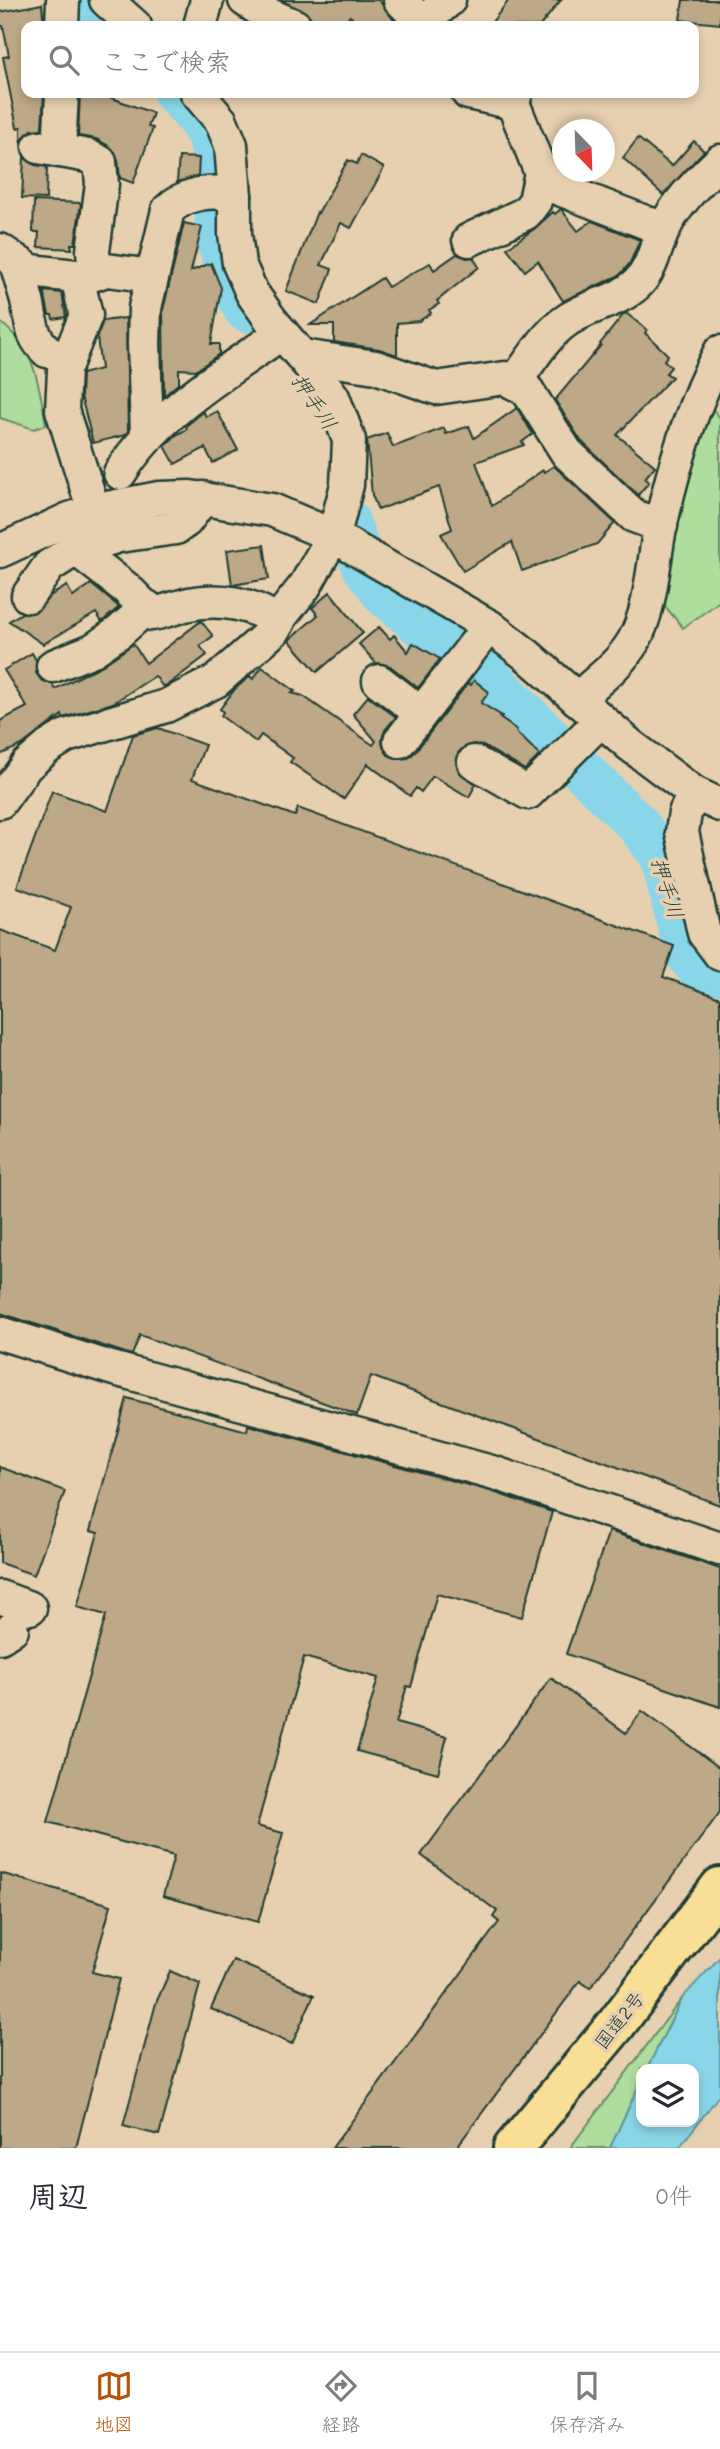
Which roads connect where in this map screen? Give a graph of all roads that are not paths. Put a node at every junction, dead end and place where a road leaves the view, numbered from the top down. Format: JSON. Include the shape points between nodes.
{"nodes":[{"id":1,"x":63,"y":0,"type":"edge"},
{"id":2,"x":106,"y":0,"type":"edge"},
{"id":3,"x":207,"y":0,"type":"edge"},
{"id":4,"x":245,"y":0,"type":"edge"},
{"id":5,"x":400,"y":0,"type":"edge"},
{"id":6,"x":449,"y":0,"type":"edge"},
{"id":7,"x":62,"y":21,"type":"edge"},
{"id":8,"x":129,"y":21,"type":"edge"},
{"id":9,"x":201,"y":21,"type":"edge"},
{"id":10,"x":284,"y":21,"type":"edge"},
{"id":11,"x":416,"y":21,"type":"edge"},
{"id":12,"x":425,"y":21,"type":"edge"},
{"id":13,"x":61,"y":98,"type":"edge"},
{"id":14,"x":201,"y":98,"type":"edge"},
{"id":15,"x":515,"y":98,"type":"edge"},
{"id":16,"x":720,"y":161,"type":"edge"},
{"id":17,"x":541,"y":173,"type":"junction"},
{"id":18,"x":235,"y":196,"type":"junction"},
{"id":19,"x":663,"y":229,"type":"junction"},
{"id":20,"x":469,"y":240,"type":"dead end"},
{"id":21,"x":8,"y":255,"type":"edge"},
{"id":22,"x":86,"y":275,"type":"junction"},
{"id":23,"x":152,"y":276,"type":"junction"},
{"id":24,"x":282,"y":332,"type":"junction"},
{"id":25,"x":47,"y":351,"type":"dead end"},
{"id":26,"x":720,"y":352,"type":"edge"},
{"id":27,"x":302,"y":356,"type":"junction"},
{"id":28,"x":515,"y":382,"type":"junction"},
{"id":29,"x":147,"y":436,"type":"junction"},
{"id":30,"x":120,"y":472,"type":"dead end"},
{"id":31,"x":203,"y":498,"type":"junction"},
{"id":32,"x":94,"y":511,"type":"junction"},
{"id":33,"x":661,"y":526,"type":"junction"},
{"id":34,"x":333,"y":536,"type":"junction"},
{"id":35,"x":76,"y":549,"type":"junction"},
{"id":36,"x":0,"y":551,"type":"edge"},
{"id":37,"x":28,"y":596,"type":"dead end"},
{"id":38,"x":147,"y":607,"type":"junction"},
{"id":39,"x":278,"y":623,"type":"junction"},
{"id":40,"x":489,"y":626,"type":"junction"},
{"id":41,"x":53,"y":666,"type":"dead end"},
{"id":42,"x":379,"y":681,"type":"dead end"},
{"id":43,"x":577,"y":699,"type":"junction"},
{"id":44,"x":421,"y":713,"type":"junction"},
{"id":45,"x":601,"y":720,"type":"junction"},
{"id":46,"x":400,"y":741,"type":"dead end"},
{"id":47,"x":474,"y":762,"type":"dead end"},
{"id":48,"x":707,"y":799,"type":"edge"},
{"id":49,"x":0,"y":802,"type":"edge"},
{"id":50,"x":720,"y":954,"type":"edge"},
{"id":51,"x":0,"y":1333,"type":"edge"},
{"id":52,"x":720,"y":1549,"type":"edge"},
{"id":53,"x":0,"y":1597,"type":"edge"},
{"id":54,"x":14,"y":1625,"type":"edge"},
{"id":55,"x":720,"y":1887,"type":"edge"},
{"id":56,"x":513,"y":2148,"type":"edge"}],
"edges":[{"from":1,"to":7,"type":"street"},
{"from":2,"to":8,"type":"street"},
{"from":3,"to":9,"type":"street"},
{"from":4,"to":10,"type":"street"},
{"from":5,"to":11,"type":"street"},
{"from":6,"to":12,"type":"street"},
{"from":13,"to":22,"type":"street","via":[[49,149],[100,162],[102,184]]},
{"from":14,"to":18,"type":"street","via":[[221,121],[231,145]]},
{"from":15,"to":17,"type":"street"},
{"from":16,"to":19,"type":"street"},
{"from":17,"to":19,"type":"street","via":[[558,188]]},
{"from":17,"to":20,"type":"street","via":[[535,201],[526,213]]},
{"from":18,"to":23,"type":"street","via":[[204,193],[177,201],[168,210]]},
{"from":18,"to":24,"type":"street","via":[[239,264],[252,293]]},
{"from":19,"to":28,"type":"street","via":[[647,272],[637,284],[563,323]]},
{"from":21,"to":22,"type":"street","via":[[31,271]]},
{"from":21,"to":25,"type":"street","via":[[28,305],[30,323]]},
{"from":22,"to":23,"type":"street","via":[[107,270]]},
{"from":22,"to":32,"type":"street","via":[[86,315],[64,370],[62,410]]},
{"from":23,"to":29,"type":"street","via":[[145,308]]},
{"from":24,"to":27,"type":"street"},
{"from":24,"to":29,"type":"street"},
{"from":26,"to":33,"type":"street","via":[[682,444]]},
{"from":27,"to":28,"type":"street","via":[[376,367],[436,388],[505,378]]},
{"from":27,"to":34,"type":"street","via":[[333,397],[349,440],[347,485]]},
{"from":28,"to":33,"type":"street","via":[[527,390],[566,453],[634,516]]},
{"from":29,"to":30,"type":"street"},
{"from":31,"to":32,"type":"street","via":[[159,498]]},
{"from":31,"to":34,"type":"street","via":[[272,510]]},
{"from":31,"to":35,"type":"street","via":[[176,528],[118,536]]},
{"from":32,"to":36,"type":"street"},
{"from":33,"to":43,"type":"street","via":[[635,640]]},
{"from":34,"to":39,"type":"street"},
{"from":34,"to":40,"type":"street"},
{"from":35,"to":37,"type":"street","via":[[49,566]]},
{"from":35,"to":38,"type":"street"},
{"from":38,"to":39,"type":"street","via":[[152,614],[222,600],[265,612]]},
{"from":38,"to":41,"type":"street","via":[[93,650]]},
{"from":39,"to":49,"type":"street","via":[[202,689],[166,706],[66,736],[48,747],[26,766]]},
{"from":40,"to":43,"type":"street"},
{"from":40,"to":44,"type":"street"},
{"from":42,"to":44,"type":"street"},
{"from":43,"to":45,"type":"street"},
{"from":44,"to":46,"type":"street"},
{"from":45,"to":47,"type":"street","via":[[528,793]]},
{"from":45,"to":48,"type":"street"},
{"from":48,"to":50,"type":"street","via":[[685,813],[682,832],[704,933]]},
{"from":51,"to":52,"type":"street","via":[[495,1473]]},
{"from":53,"to":54,"type":"street"},
{"from":55,"to":56,"type":"highway","name":"国道2号","via":[[615,2026]]}]}
